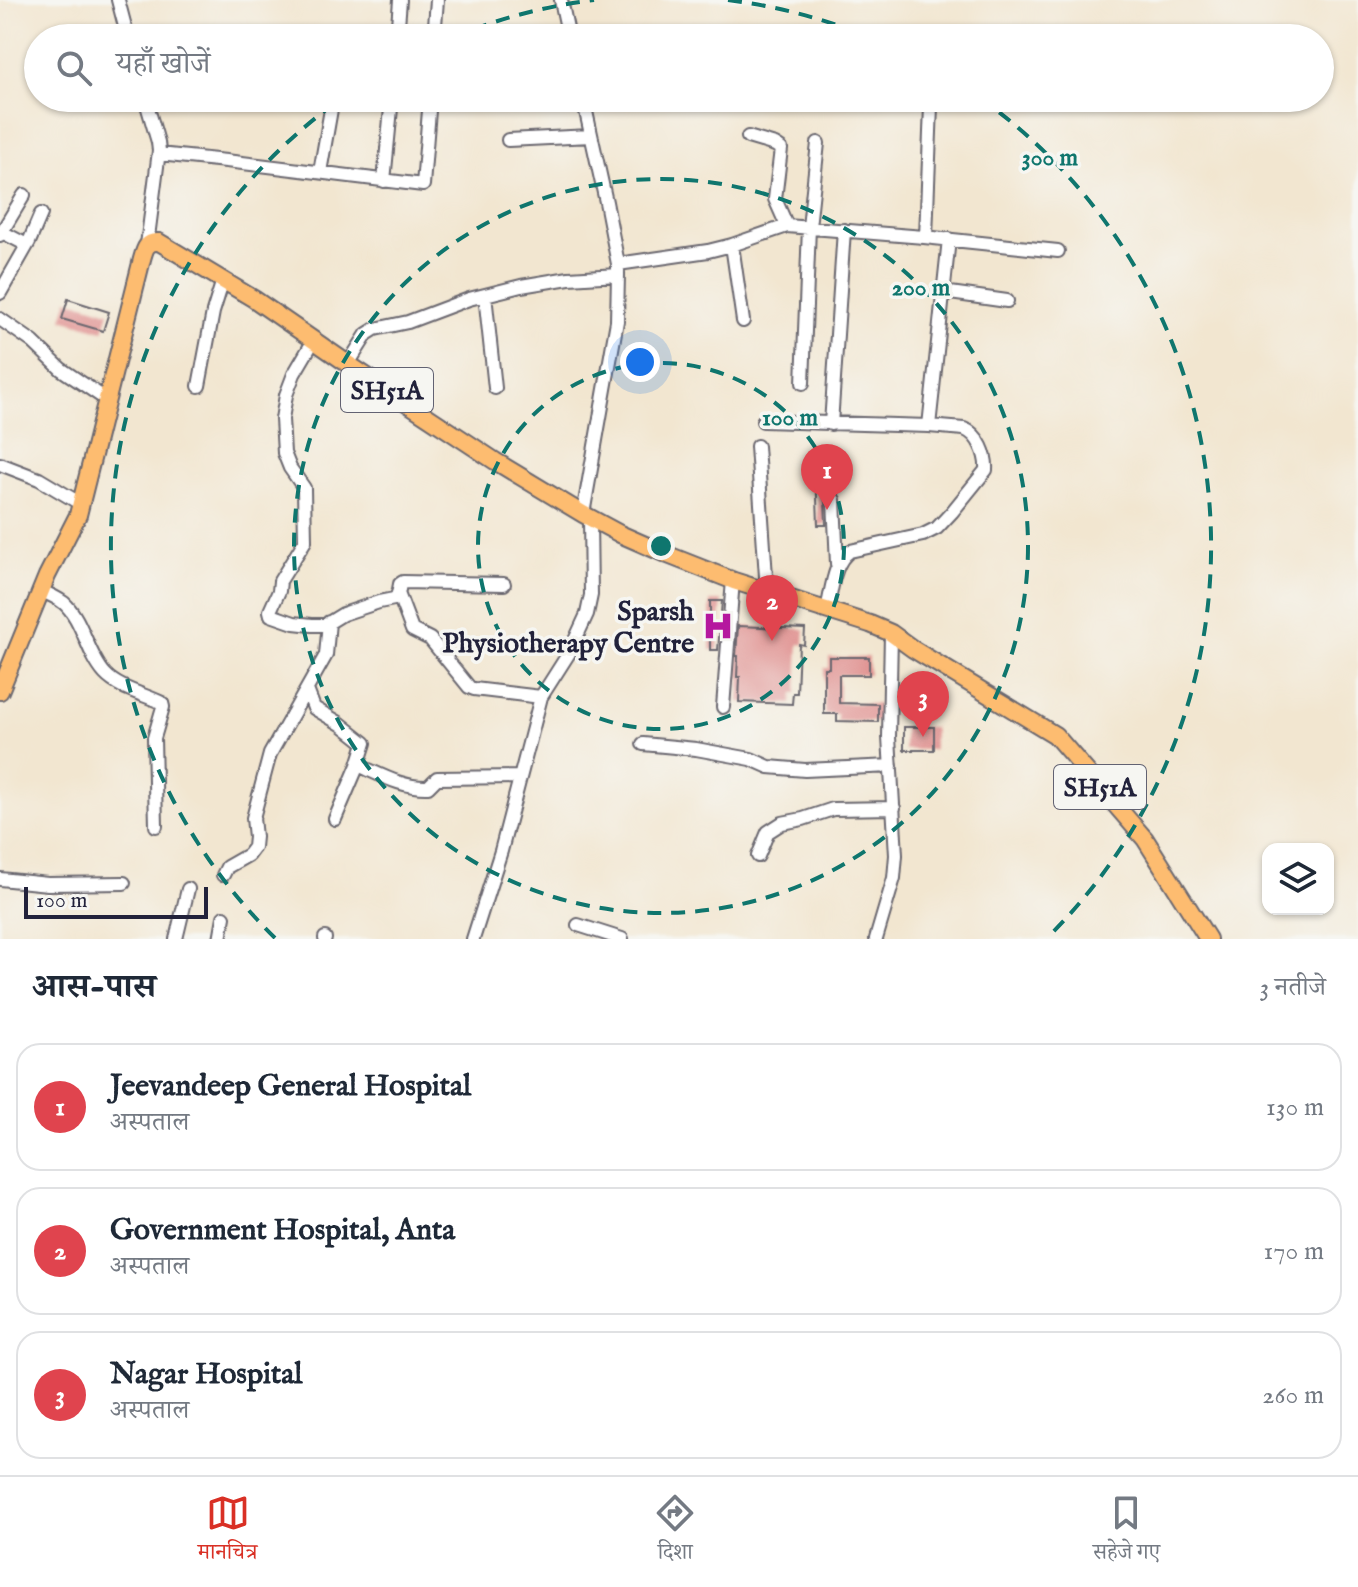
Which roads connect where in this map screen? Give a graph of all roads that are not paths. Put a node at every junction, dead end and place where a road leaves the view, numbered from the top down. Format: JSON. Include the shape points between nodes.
{"nodes":[{"id":1,"x":118,"y":0,"type":"edge"},
{"id":2,"x":400,"y":0,"type":"edge"},
{"id":3,"x":437,"y":0,"type":"edge"},
{"id":4,"x":561,"y":0,"type":"edge"},
{"id":5,"x":124,"y":24,"type":"edge"},
{"id":6,"x":398,"y":24,"type":"edge"},
{"id":7,"x":435,"y":24,"type":"edge"},
{"id":8,"x":566,"y":24,"type":"edge"},
{"id":9,"x":149,"y":112,"type":"edge"},
{"id":10,"x":331,"y":112,"type":"edge"},
{"id":11,"x":391,"y":112,"type":"edge"},
{"id":12,"x":429,"y":112,"type":"edge"},
{"id":13,"x":586,"y":112,"type":"edge"},
{"id":14,"x":931,"y":112,"type":"edge"},
{"id":15,"x":591,"y":136,"type":"junction"},
{"id":16,"x":748,"y":137,"type":"dead end"},
{"id":17,"x":508,"y":140,"type":"dead end"},
{"id":18,"x":818,"y":143,"type":"dead end"},
{"id":19,"x":159,"y":154,"type":"junction"},
{"id":20,"x":320,"y":172,"type":"junction"},
{"id":21,"x":384,"y":181,"type":"junction"},
{"id":22,"x":24,"y":195,"type":"dead end"},
{"id":23,"x":41,"y":214,"type":"dead end"},
{"id":24,"x":787,"y":226,"type":"junction"},
{"id":25,"x":809,"y":227,"type":"junction"},
{"id":26,"x":844,"y":230,"type":"junction"},
{"id":27,"x":1,"y":233,"type":"edge"},
{"id":28,"x":926,"y":237,"type":"junction"},
{"id":29,"x":949,"y":239,"type":"junction"},
{"id":30,"x":27,"y":245,"type":"junction"},
{"id":31,"x":147,"y":245,"type":"junction"},
{"id":32,"x":732,"y":245,"type":"junction"},
{"id":33,"x":1058,"y":251,"type":"dead end"},
{"id":34,"x":618,"y":270,"type":"junction"},
{"id":35,"x":223,"y":280,"type":"junction"},
{"id":36,"x":943,"y":292,"type":"junction"},
{"id":37,"x":0,"y":293,"type":"edge"},
{"id":38,"x":485,"y":295,"type":"junction"},
{"id":39,"x":1007,"y":301,"type":"dead end"},
{"id":40,"x":0,"y":319,"type":"edge"},
{"id":41,"x":743,"y":321,"type":"dead end"},
{"id":42,"x":314,"y":340,"type":"junction"},
{"id":43,"x":348,"y":364,"type":"junction"},
{"id":44,"x":803,"y":383,"type":"dead end"},
{"id":45,"x":199,"y":386,"type":"dead end"},
{"id":46,"x":495,"y":388,"type":"dead end"},
{"id":47,"x":107,"y":400,"type":"junction"},
{"id":48,"x":763,"y":421,"type":"dead end"},
{"id":49,"x":831,"y":424,"type":"junction"},
{"id":50,"x":929,"y":426,"type":"junction"},
{"id":51,"x":757,"y":446,"type":"dead end"},
{"id":52,"x":1,"y":468,"type":"edge"},
{"id":53,"x":834,"y":500,"type":"dead end"},
{"id":54,"x":81,"y":504,"type":"junction"},
{"id":55,"x":586,"y":516,"type":"junction"},
{"id":56,"x":837,"y":568,"type":"junction"},
{"id":57,"x":733,"y":580,"type":"junction"},
{"id":58,"x":504,"y":584,"type":"dead end"},
{"id":59,"x":41,"y":591,"type":"junction"},
{"id":60,"x":767,"y":591,"type":"junction"},
{"id":61,"x":398,"y":593,"type":"junction"},
{"id":62,"x":827,"y":609,"type":"junction"},
{"id":63,"x":329,"y":622,"type":"junction"},
{"id":64,"x":891,"y":633,"type":"junction"},
{"id":65,"x":307,"y":690,"type":"junction"},
{"id":66,"x":0,"y":691,"type":"edge"},
{"id":67,"x":541,"y":697,"type":"junction"},
{"id":68,"x":723,"y":707,"type":"dead end"},
{"id":69,"x":643,"y":744,"type":"dead end"},
{"id":70,"x":358,"y":765,"type":"junction"},
{"id":71,"x":891,"y":766,"type":"junction"},
{"id":72,"x":520,"y":777,"type":"junction"},
{"id":73,"x":894,"y":808,"type":"junction"},
{"id":74,"x":335,"y":819,"type":"dead end"},
{"id":75,"x":156,"y":826,"type":"dead end"},
{"id":76,"x":758,"y":856,"type":"dead end"},
{"id":77,"x":223,"y":875,"type":"dead end"},
{"id":78,"x":0,"y":879,"type":"edge"},
{"id":79,"x":124,"y":883,"type":"dead end"},
{"id":80,"x":188,"y":889,"type":"dead end"},
{"id":81,"x":224,"y":917,"type":"dead end"},
{"id":82,"x":578,"y":925,"type":"dead end"},
{"id":83,"x":176,"y":939,"type":"edge"},
{"id":84,"x":220,"y":939,"type":"edge"},
{"id":85,"x":473,"y":939,"type":"edge"},
{"id":86,"x":622,"y":939,"type":"edge"},
{"id":87,"x":876,"y":939,"type":"edge"},
{"id":88,"x":1208,"y":939,"type":"edge"}],
"edges":[{"from":1,"to":5,"type":"street"},
{"from":2,"to":6,"type":"street"},
{"from":3,"to":7,"type":"street"},
{"from":4,"to":8,"type":"street"},
{"from":9,"to":19,"type":"street"},
{"from":10,"to":20,"type":"street"},
{"from":11,"to":21,"type":"street"},
{"from":12,"to":21,"type":"street","via":[[423,185]]},
{"from":13,"to":15,"type":"street"},
{"from":14,"to":28,"type":"street"},
{"from":15,"to":17,"type":"street"},
{"from":15,"to":34,"type":"street"},
{"from":16,"to":24,"type":"street","via":[[781,149],[775,199]]},
{"from":18,"to":25,"type":"street"},
{"from":19,"to":20,"type":"street"},
{"from":19,"to":31,"type":"street"},
{"from":20,"to":21,"type":"street"},
{"from":22,"to":27,"type":"street"},
{"from":23,"to":30,"type":"street"},
{"from":24,"to":25,"type":"street"},
{"from":24,"to":32,"type":"street"},
{"from":25,"to":26,"type":"street"},
{"from":25,"to":44,"type":"street"},
{"from":26,"to":28,"type":"street"},
{"from":26,"to":49,"type":"street"},
{"from":27,"to":30,"type":"street"},
{"from":28,"to":29,"type":"street"},
{"from":29,"to":33,"type":"street"},
{"from":29,"to":36,"type":"street"},
{"from":30,"to":37,"type":"street"},
{"from":31,"to":35,"type":"main road","number":"SH51A","via":[[162,242]]},
{"from":31,"to":47,"type":"main road"},
{"from":32,"to":34,"type":"street"},
{"from":32,"to":41,"type":"street"},
{"from":34,"to":38,"type":"street"},
{"from":34,"to":55,"type":"street","via":[[617,321]]},
{"from":35,"to":42,"type":"main road","number":"SH51A"},
{"from":35,"to":45,"type":"street"},
{"from":36,"to":39,"type":"street"},
{"from":36,"to":50,"type":"street"},
{"from":38,"to":43,"type":"street","via":[[371,331]]},
{"from":38,"to":46,"type":"street"},
{"from":40,"to":47,"type":"street"},
{"from":42,"to":43,"type":"main road","number":"SH51A"},
{"from":42,"to":63,"type":"street","via":[[294,374],[282,419],[284,453],[305,492],[305,541],[280,581],[270,614],[294,623]]},
{"from":43,"to":55,"type":"main road","number":"SH51A"},
{"from":47,"to":54,"type":"main road"},
{"from":48,"to":49,"type":"street"},
{"from":49,"to":50,"type":"street"},
{"from":50,"to":56,"type":"street","via":[[973,433],[986,470],[937,528],[850,551]]},
{"from":51,"to":60,"type":"street"},
{"from":52,"to":54,"type":"street","via":[[39,479]]},
{"from":53,"to":56,"type":"street"},
{"from":54,"to":59,"type":"main road"},
{"from":55,"to":57,"type":"main road","number":"SH51A"},
{"from":55,"to":67,"type":"street","via":[[591,595],[587,614]]},
{"from":56,"to":62,"type":"street"},
{"from":57,"to":60,"type":"main road","number":"SH51A"},
{"from":57,"to":68,"type":"street"},
{"from":58,"to":61,"type":"street","via":[[403,582]]},
{"from":59,"to":66,"type":"main road"},
{"from":59,"to":75,"type":"street","via":[[67,605],[105,674],[162,703],[154,741]]},
{"from":60,"to":62,"type":"main road","number":"SH51A"},
{"from":61,"to":63,"type":"street"},
{"from":61,"to":67,"type":"street","via":[[412,630],[430,639],[469,687]]},
{"from":62,"to":64,"type":"main road","number":"SH51A"},
{"from":63,"to":65,"type":"street","via":[[327,650]]},
{"from":64,"to":71,"type":"street"},
{"from":64,"to":88,"type":"main road","number":"SH51A","via":[[1055,735],[1145,839]]},
{"from":65,"to":70,"type":"street","via":[[314,708],[365,743]]},
{"from":65,"to":77,"type":"street","via":[[270,754],[252,819],[254,847]]},
{"from":67,"to":72,"type":"street"},
{"from":69,"to":71,"type":"street","via":[[751,759],[769,767]]},
{"from":70,"to":72,"type":"street","via":[[420,787],[437,778]]},
{"from":70,"to":74,"type":"street"},
{"from":71,"to":73,"type":"street"},
{"from":72,"to":85,"type":"street"},
{"from":73,"to":76,"type":"street","via":[[833,809],[782,823],[768,831]]},
{"from":73,"to":87,"type":"street","via":[[895,874]]},
{"from":78,"to":79,"type":"street"},
{"from":80,"to":83,"type":"street"},
{"from":81,"to":84,"type":"street"},
{"from":82,"to":86,"type":"street"}]}
